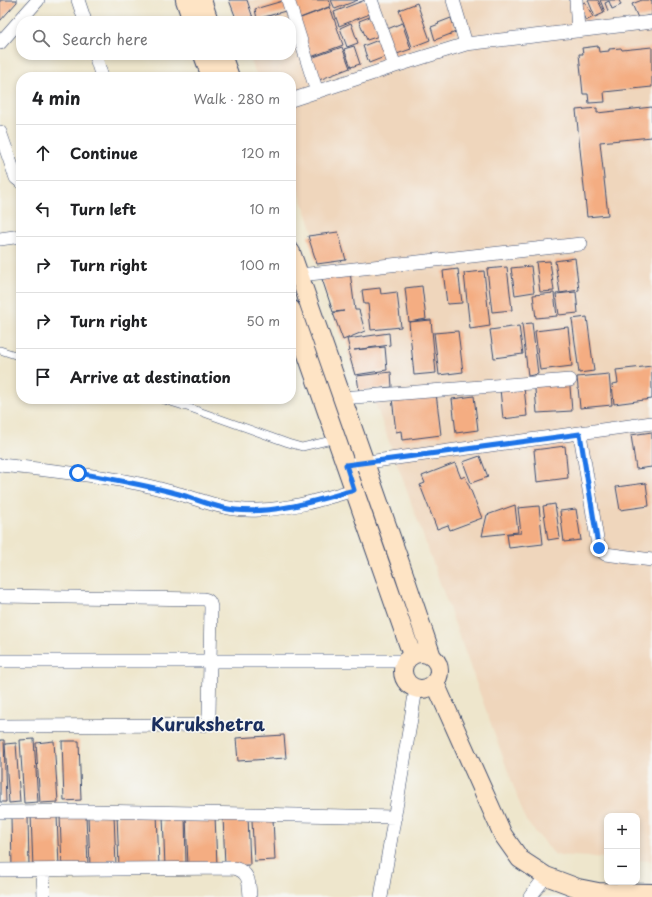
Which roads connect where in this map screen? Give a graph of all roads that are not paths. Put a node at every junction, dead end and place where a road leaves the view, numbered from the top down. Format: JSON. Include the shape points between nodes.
{"nodes":[{"id":1,"x":78,"y":0,"type":"edge"},
{"id":2,"x":185,"y":0,"type":"edge"},
{"id":3,"x":202,"y":0,"type":"edge"},
{"id":4,"x":288,"y":0,"type":"edge"},
{"id":5,"x":371,"y":0,"type":"edge"},
{"id":6,"x":453,"y":0,"type":"edge"},
{"id":7,"x":576,"y":0,"type":"edge"},
{"id":8,"x":32,"y":3,"type":"edge"},
{"id":9,"x":22,"y":16,"type":"edge"},
{"id":10,"x":83,"y":16,"type":"edge"},
{"id":11,"x":190,"y":16,"type":"edge"},
{"id":12,"x":208,"y":16,"type":"edge"},
{"id":13,"x":293,"y":16,"type":"edge"},
{"id":14,"x":652,"y":22,"type":"edge"},
{"id":15,"x":16,"y":23,"type":"edge"},
{"id":16,"x":296,"y":25,"type":"edge"},
{"id":17,"x":578,"y":32,"type":"junction"},
{"id":18,"x":0,"y":43,"type":"edge"},
{"id":19,"x":466,"y":44,"type":"junction"},
{"id":20,"x":97,"y":60,"type":"edge"},
{"id":21,"x":205,"y":60,"type":"edge"},
{"id":22,"x":224,"y":60,"type":"edge"},
{"id":23,"x":395,"y":66,"type":"junction"},
{"id":24,"x":101,"y":72,"type":"edge"},
{"id":25,"x":209,"y":72,"type":"edge"},
{"id":26,"x":228,"y":72,"type":"edge"},
{"id":27,"x":317,"y":92,"type":"junction"},
{"id":28,"x":296,"y":98,"type":"edge"},
{"id":29,"x":0,"y":132,"type":"edge"},
{"id":30,"x":16,"y":178,"type":"edge"},
{"id":31,"x":16,"y":237,"type":"edge"},
{"id":32,"x":0,"y":239,"type":"edge"},
{"id":33,"x":581,"y":244,"type":"dead end"},
{"id":34,"x":296,"y":276,"type":"edge"},
{"id":35,"x":296,"y":279,"type":"edge"},
{"id":36,"x":296,"y":323,"type":"edge"},
{"id":37,"x":0,"y":350,"type":"edge"},
{"id":38,"x":16,"y":355,"type":"edge"},
{"id":39,"x":570,"y":380,"type":"dead end"},
{"id":40,"x":342,"y":398,"type":"junction"},
{"id":41,"x":177,"y":404,"type":"edge"},
{"id":42,"x":652,"y":423,"type":"edge"},
{"id":43,"x":580,"y":434,"type":"junction"},
{"id":44,"x":336,"y":439,"type":"junction"},
{"id":45,"x":365,"y":463,"type":"junction"},
{"id":46,"x":0,"y":465,"type":"edge"},
{"id":47,"x":346,"y":465,"type":"junction"},
{"id":48,"x":354,"y":490,"type":"junction"},
{"id":49,"x":652,"y":560,"type":"edge"},
{"id":50,"x":0,"y":596,"type":"edge"},
{"id":51,"x":432,"y":657,"type":"junction"},
{"id":52,"x":409,"y":658,"type":"junction"},
{"id":53,"x":0,"y":661,"type":"edge"},
{"id":54,"x":211,"y":662,"type":"junction"},
{"id":55,"x":435,"y":683,"type":"junction"},
{"id":56,"x":416,"y":689,"type":"junction"},
{"id":57,"x":0,"y":726,"type":"edge"},
{"id":58,"x":0,"y":812,"type":"edge"},
{"id":59,"x":395,"y":817,"type":"junction"},
{"id":60,"x":0,"y":870,"type":"edge"},
{"id":61,"x":43,"y":870,"type":"junction"},
{"id":62,"x":546,"y":876,"type":"junction"},
{"id":63,"x":652,"y":894,"type":"edge"},
{"id":64,"x":44,"y":897,"type":"edge"},
{"id":65,"x":250,"y":897,"type":"edge"},
{"id":66,"x":381,"y":897,"type":"edge"},
{"id":67,"x":530,"y":897,"type":"edge"}],
"edges":[{"from":1,"to":10,"type":"street"},
{"from":2,"to":11,"type":"main road"},
{"from":3,"to":12,"type":"main road"},
{"from":4,"to":13,"type":"street"},
{"from":5,"to":23,"type":"street"},
{"from":6,"to":19,"type":"street"},
{"from":7,"to":17,"type":"street"},
{"from":8,"to":9,"type":"street"},
{"from":14,"to":17,"type":"street"},
{"from":15,"to":18,"type":"street"},
{"from":16,"to":27,"type":"street"},
{"from":17,"to":19,"type":"street"},
{"from":19,"to":23,"type":"street"},
{"from":20,"to":24,"type":"street"},
{"from":21,"to":25,"type":"main road"},
{"from":22,"to":26,"type":"main road"},
{"from":23,"to":27,"type":"street"},
{"from":27,"to":28,"type":"street"},
{"from":29,"to":30,"type":"street"},
{"from":31,"to":32,"type":"street"},
{"from":33,"to":34,"type":"street"},
{"from":35,"to":40,"type":"main road"},
{"from":36,"to":44,"type":"main road"},
{"from":37,"to":38,"type":"lane"},
{"from":39,"to":40,"type":"street"},
{"from":40,"to":45,"type":"main road"},
{"from":41,"to":44,"type":"lane","via":[[302,447]]},
{"from":42,"to":43,"type":"street"},
{"from":43,"to":45,"type":"street"},
{"from":43,"to":49,"type":"street","via":[[599,548],[605,554]]},
{"from":44,"to":47,"type":"main road"},
{"from":45,"to":47,"type":"street"},
{"from":45,"to":51,"type":"main road"},
{"from":46,"to":48,"type":"street","via":[[78,473],[135,483],[234,510],[299,505]]},
{"from":47,"to":48,"type":"main road"},
{"from":48,"to":52,"type":"main road"},
{"from":50,"to":54,"type":"street","via":[[208,600],[211,602]]},
{"from":51,"to":52,"type":"main road","via":[[422,653]]},
{"from":51,"to":55,"type":"main road","via":[[439,672]]},
{"from":52,"to":54,"type":"street"},
{"from":52,"to":56,"type":"main road","via":[[403,666],[404,678]]},
{"from":53,"to":54,"type":"street"},
{"from":54,"to":57,"type":"street","via":[[209,715],[204,725]]},
{"from":55,"to":56,"type":"main road","via":[[426,689]]},
{"from":55,"to":62,"type":"main road","via":[[503,836],[520,859]]},
{"from":56,"to":59,"type":"street"},
{"from":58,"to":59,"type":"street","via":[[99,811]]},
{"from":59,"to":66,"type":"street"},
{"from":60,"to":61,"type":"street"},
{"from":61,"to":64,"type":"street"},
{"from":61,"to":65,"type":"street","via":[[234,868],[243,870],[248,876]]},
{"from":62,"to":63,"type":"main road","via":[[578,888],[598,892]]},
{"from":62,"to":67,"type":"street"}]}
